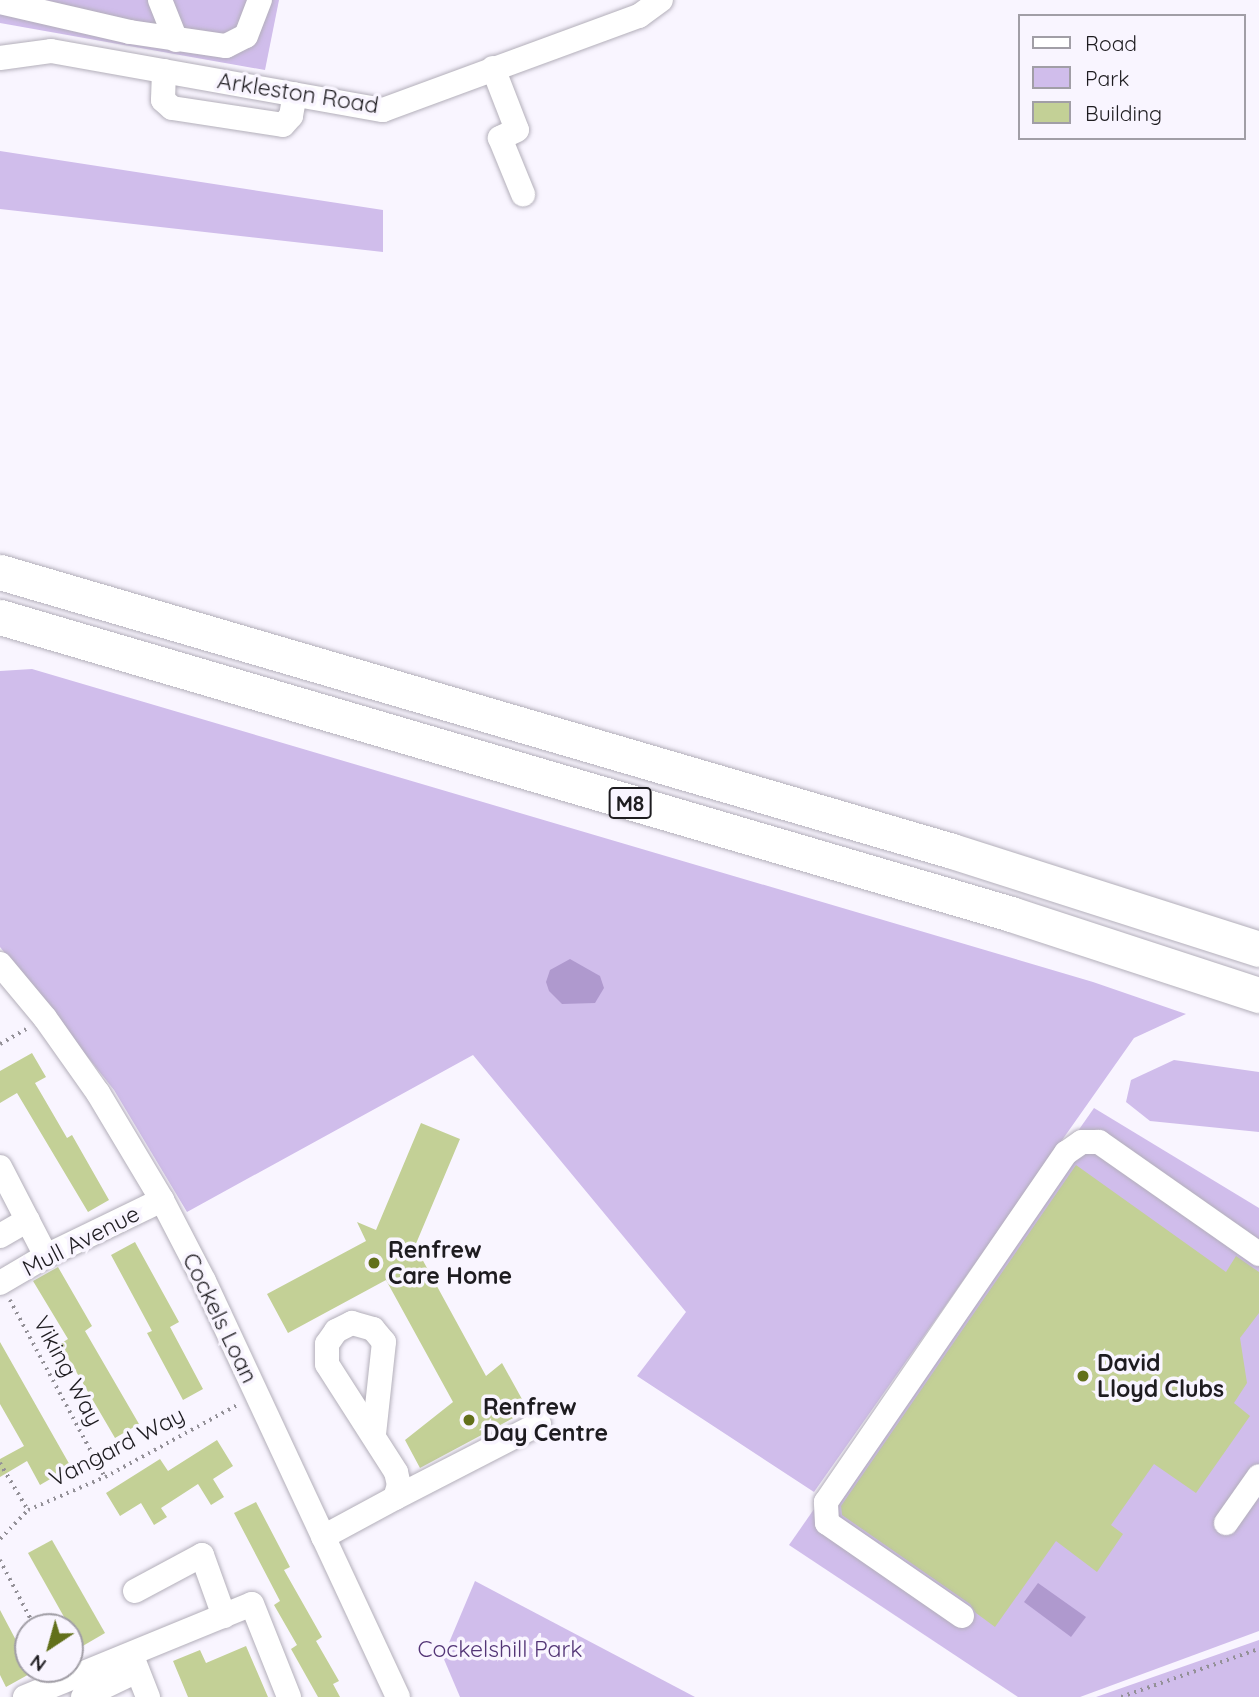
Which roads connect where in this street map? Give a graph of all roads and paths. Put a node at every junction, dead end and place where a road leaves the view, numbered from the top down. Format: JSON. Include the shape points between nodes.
{"nodes":[{"id":1,"x":152,"y":0,"type":"edge"},
{"id":2,"x":160,"y":0,"type":"edge"},
{"id":3,"x":260,"y":0,"type":"edge"},
{"id":4,"x":661,"y":0,"type":"edge"},
{"id":5,"x":0,"y":2,"type":"edge"},
{"id":6,"x":51,"y":7,"type":"edge"},
{"id":7,"x":130,"y":32,"type":"junction"},
{"id":8,"x":176,"y":40,"type":"junction"},
{"id":9,"x":0,"y":58,"type":"edge"},
{"id":10,"x":493,"y":68,"type":"junction"},
{"id":11,"x":164,"y":71,"type":"junction"},
{"id":12,"x":295,"y":94,"type":"junction"},
{"id":13,"x":523,"y":194,"type":"dead end"},
{"id":14,"x":0,"y":572,"type":"edge"},
{"id":15,"x":0,"y":617,"type":"edge"},
{"id":16,"x":1259,"y":949,"type":"edge"},
{"id":17,"x":0,"y":964,"type":"edge"},
{"id":18,"x":1259,"y":995,"type":"edge"},
{"id":19,"x":45,"y":1018,"type":"junction"},
{"id":20,"x":0,"y":1044,"type":"edge"},
{"id":21,"x":1,"y":1170,"type":"edge"},
{"id":22,"x":162,"y":1200,"type":"junction"},
{"id":23,"x":28,"y":1220,"type":"junction"},
{"id":24,"x":0,"y":1237,"type":"edge"},
{"id":25,"x":1259,"y":1254,"type":"edge"},
{"id":26,"x":46,"y":1256,"type":"junction"},
{"id":27,"x":0,"y":1282,"type":"edge"},
{"id":28,"x":257,"y":1394,"type":"junction"},
{"id":29,"x":538,"y":1424,"type":"dead end"},
{"id":30,"x":374,"y":1434,"type":"dead end"},
{"id":31,"x":0,"y":1463,"type":"edge"},
{"id":32,"x":1259,"y":1476,"type":"edge"},
{"id":33,"x":105,"y":1477,"type":"junction"},
{"id":34,"x":395,"y":1498,"type":"junction"},
{"id":35,"x":28,"y":1510,"type":"junction"},
{"id":36,"x":1226,"y":1523,"type":"dead end"},
{"id":37,"x":323,"y":1537,"type":"junction"},
{"id":38,"x":0,"y":1539,"type":"edge"},
{"id":39,"x":0,"y":1560,"type":"edge"},
{"id":40,"x":135,"y":1591,"type":"dead end"},
{"id":41,"x":28,"y":1613,"type":"edge"},
{"id":42,"x":224,"y":1616,"type":"junction"},
{"id":43,"x":962,"y":1616,"type":"dead end"},
{"id":44,"x":1259,"y":1649,"type":"edge"},
{"id":45,"x":134,"y":1663,"type":"junction"},
{"id":46,"x":26,"y":1697,"type":"edge"},
{"id":47,"x":83,"y":1697,"type":"edge"},
{"id":48,"x":148,"y":1697,"type":"edge"},
{"id":49,"x":289,"y":1697,"type":"edge"},
{"id":50,"x":398,"y":1697,"type":"edge"},
{"id":51,"x":1121,"y":1697,"type":"edge"}],
"edges":[{"from":1,"to":7,"type":"street"},
{"from":2,"to":8,"type":"street"},
{"from":3,"to":8,"type":"street","via":[[246,36],[226,46]]},
{"from":4,"to":10,"type":"street","name":"Arkleston Road","via":[[639,16]]},
{"from":5,"to":6,"type":"street"},
{"from":6,"to":7,"type":"street"},
{"from":7,"to":8,"type":"street"},
{"from":9,"to":11,"type":"street","name":"Arkleston Road","via":[[51,51]]},
{"from":10,"to":12,"type":"street","name":"Arkleston Road","via":[[383,110]]},
{"from":10,"to":13,"type":"street","via":[[517,130],[500,138]]},
{"from":11,"to":12,"type":"street","name":"Arkleston Road"},
{"from":11,"to":12,"type":"street","via":[[163,100],[173,108],[283,125],[291,116]]},
{"from":14,"to":16,"type":"highway","number":"M8","via":[[952,851]]},
{"from":15,"to":18,"type":"highway","number":"M8","via":[[1010,914]]},
{"from":17,"to":19,"type":"street","name":"Cockels Loan"},
{"from":19,"to":20,"type":"path"},
{"from":19,"to":22,"type":"street","name":"Cockels Loan","via":[[98,1093]]},
{"from":21,"to":23,"type":"street"},
{"from":22,"to":26,"type":"street","name":"Mull Avenue"},
{"from":22,"to":28,"type":"street","name":"Cockels Loan"},
{"from":23,"to":24,"type":"street"},
{"from":23,"to":26,"type":"street"},
{"from":25,"to":43,"type":"street","via":[[1099,1142],[1082,1142],[1066,1153],[826,1502],[827,1523]]},
{"from":26,"to":27,"type":"street","name":"Mull Avenue"},
{"from":27,"to":33,"type":"path","name":"Viking Way"},
{"from":28,"to":33,"type":"path","name":"Vangard Way"},
{"from":28,"to":37,"type":"street","name":"Cockels Loan"},
{"from":29,"to":34,"type":"street"},
{"from":30,"to":34,"type":"street","via":[[396,1472]]},
{"from":31,"to":35,"type":"path"},
{"from":32,"to":36,"type":"street"},
{"from":33,"to":35,"type":"path","name":"Vangard Way"},
{"from":34,"to":37,"type":"street"},
{"from":35,"to":38,"type":"path","name":"Vangard Way"},
{"from":37,"to":50,"type":"street","name":"Cockels Loan"},
{"from":39,"to":41,"type":"path"},
{"from":40,"to":42,"type":"street","via":[[202,1555]]},
{"from":42,"to":45,"type":"street"},
{"from":42,"to":49,"type":"street","via":[[252,1604]]},
{"from":44,"to":51,"type":"path"},
{"from":45,"to":46,"type":"street"},
{"from":45,"to":47,"type":"street"},
{"from":45,"to":48,"type":"street"}]}
